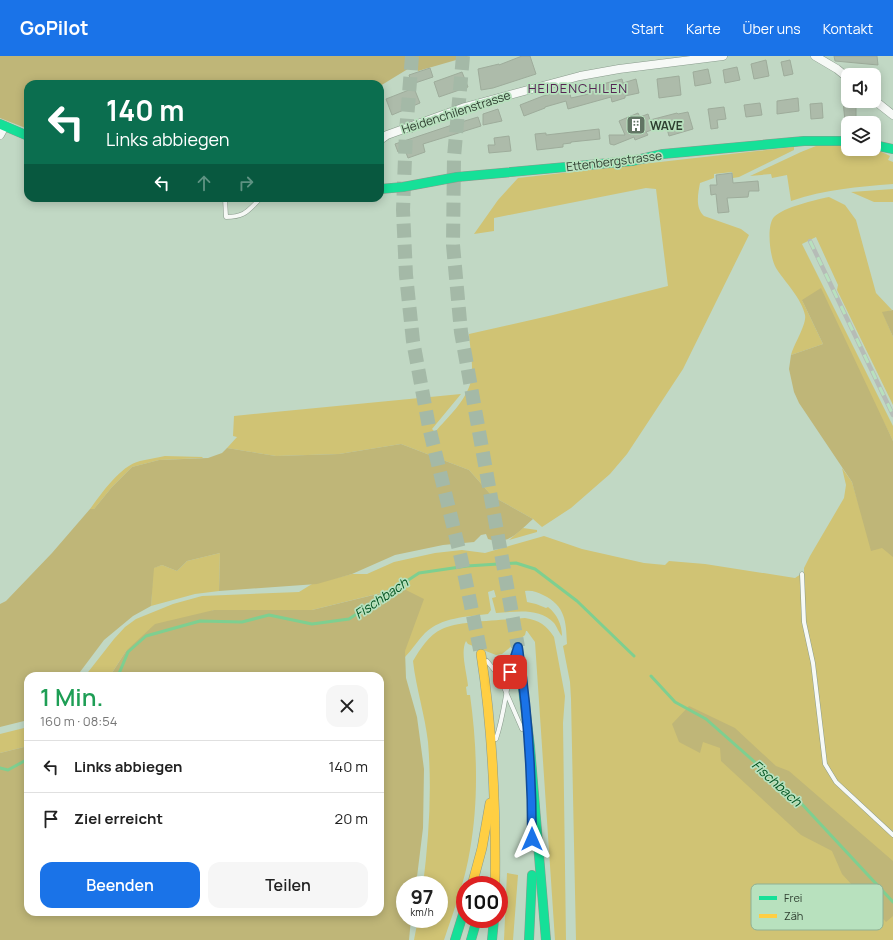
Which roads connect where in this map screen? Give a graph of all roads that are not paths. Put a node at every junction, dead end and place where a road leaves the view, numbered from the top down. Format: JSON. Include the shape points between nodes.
{"nodes":[{"id":1,"x":723,"y":56,"type":"edge"},
{"id":2,"x":815,"y":56,"type":"edge"},
{"id":3,"x":841,"y":72,"type":"edge"},
{"id":4,"x":881,"y":106,"type":"edge"},
{"id":5,"x":893,"y":115,"type":"edge"},
{"id":6,"x":2,"y":125,"type":"edge"},
{"id":7,"x":24,"y":134,"type":"edge"},
{"id":8,"x":0,"y":135,"type":"edge"},
{"id":9,"x":384,"y":137,"type":"edge"},
{"id":10,"x":841,"y":141,"type":"edge"},
{"id":11,"x":881,"y":146,"type":"edge"},
{"id":12,"x":893,"y":149,"type":"edge"},
{"id":13,"x":384,"y":186,"type":"edge"},
{"id":14,"x":225,"y":202,"type":"edge"},
{"id":15,"x":257,"y":202,"type":"edge"},
{"id":16,"x":802,"y":574,"type":"dead end"},
{"id":17,"x":518,"y":647,"type":"joint"},
{"id":18,"x":482,"y":654,"type":"joint"},
{"id":19,"x":507,"y":694,"type":"junction"},
{"id":20,"x":530,"y":747,"type":"junction"},
{"id":21,"x":493,"y":749,"type":"junction"},
{"id":22,"x":495,"y":776,"type":"junction"},
{"id":23,"x":532,"y":780,"type":"junction"},
{"id":24,"x":496,"y":819,"type":"junction"},
{"id":25,"x":893,"y":835,"type":"edge"},
{"id":26,"x":474,"y":876,"type":"edge"},
{"id":27,"x":487,"y":876,"type":"edge"},
{"id":28,"x":495,"y":876,"type":"edge"},
{"id":29,"x":459,"y":928,"type":"edge"},
{"id":30,"x":474,"y":928,"type":"edge"},
{"id":31,"x":493,"y":928,"type":"edge"},
{"id":32,"x":455,"y":940,"type":"edge"},
{"id":33,"x":471,"y":940,"type":"edge"},
{"id":34,"x":492,"y":940,"type":"edge"},
{"id":35,"x":529,"y":940,"type":"edge"},
{"id":36,"x":546,"y":940,"type":"edge"}],
"edges":[{"from":1,"to":9,"type":"street","name":"Heidenchilenstrasse","via":[[580,76],[465,108]]},
{"from":2,"to":3,"type":"street"},
{"from":4,"to":5,"type":"street"},
{"from":6,"to":7,"type":"main road"},
{"from":6,"to":8,"type":"street"},
{"from":10,"to":13,"type":"main road","name":"Ettenbergstrasse","via":[[804,141],[678,153],[457,177],[403,187]]},
{"from":11,"to":12,"type":"main road"},
{"from":14,"to":15,"type":"lane","via":[[226,217],[241,216]]},
{"from":16,"to":25,"type":"lane","via":[[804,622],[813,663],[825,764],[836,782]]},
{"from":17,"to":19,"type":"lane","via":[[510,672]]},
{"from":17,"to":20,"type":"main road"},
{"from":18,"to":19,"type":"lane","via":[[499,676]]},
{"from":18,"to":21,"type":"main road"},
{"from":19,"to":20,"type":"lane"},
{"from":19,"to":21,"type":"lane","via":[[502,722]]},
{"from":20,"to":23,"type":"main road"},
{"from":21,"to":22,"type":"main road"},
{"from":22,"to":24,"type":"main road"},
{"from":22,"to":26,"type":"main road"},
{"from":23,"to":35,"type":"main road"},
{"from":23,"to":36,"type":"main road"},
{"from":24,"to":27,"type":"main road"},
{"from":24,"to":28,"type":"main road"},
{"from":29,"to":32,"type":"main road"},
{"from":30,"to":33,"type":"main road"},
{"from":31,"to":34,"type":"main road"}]}
